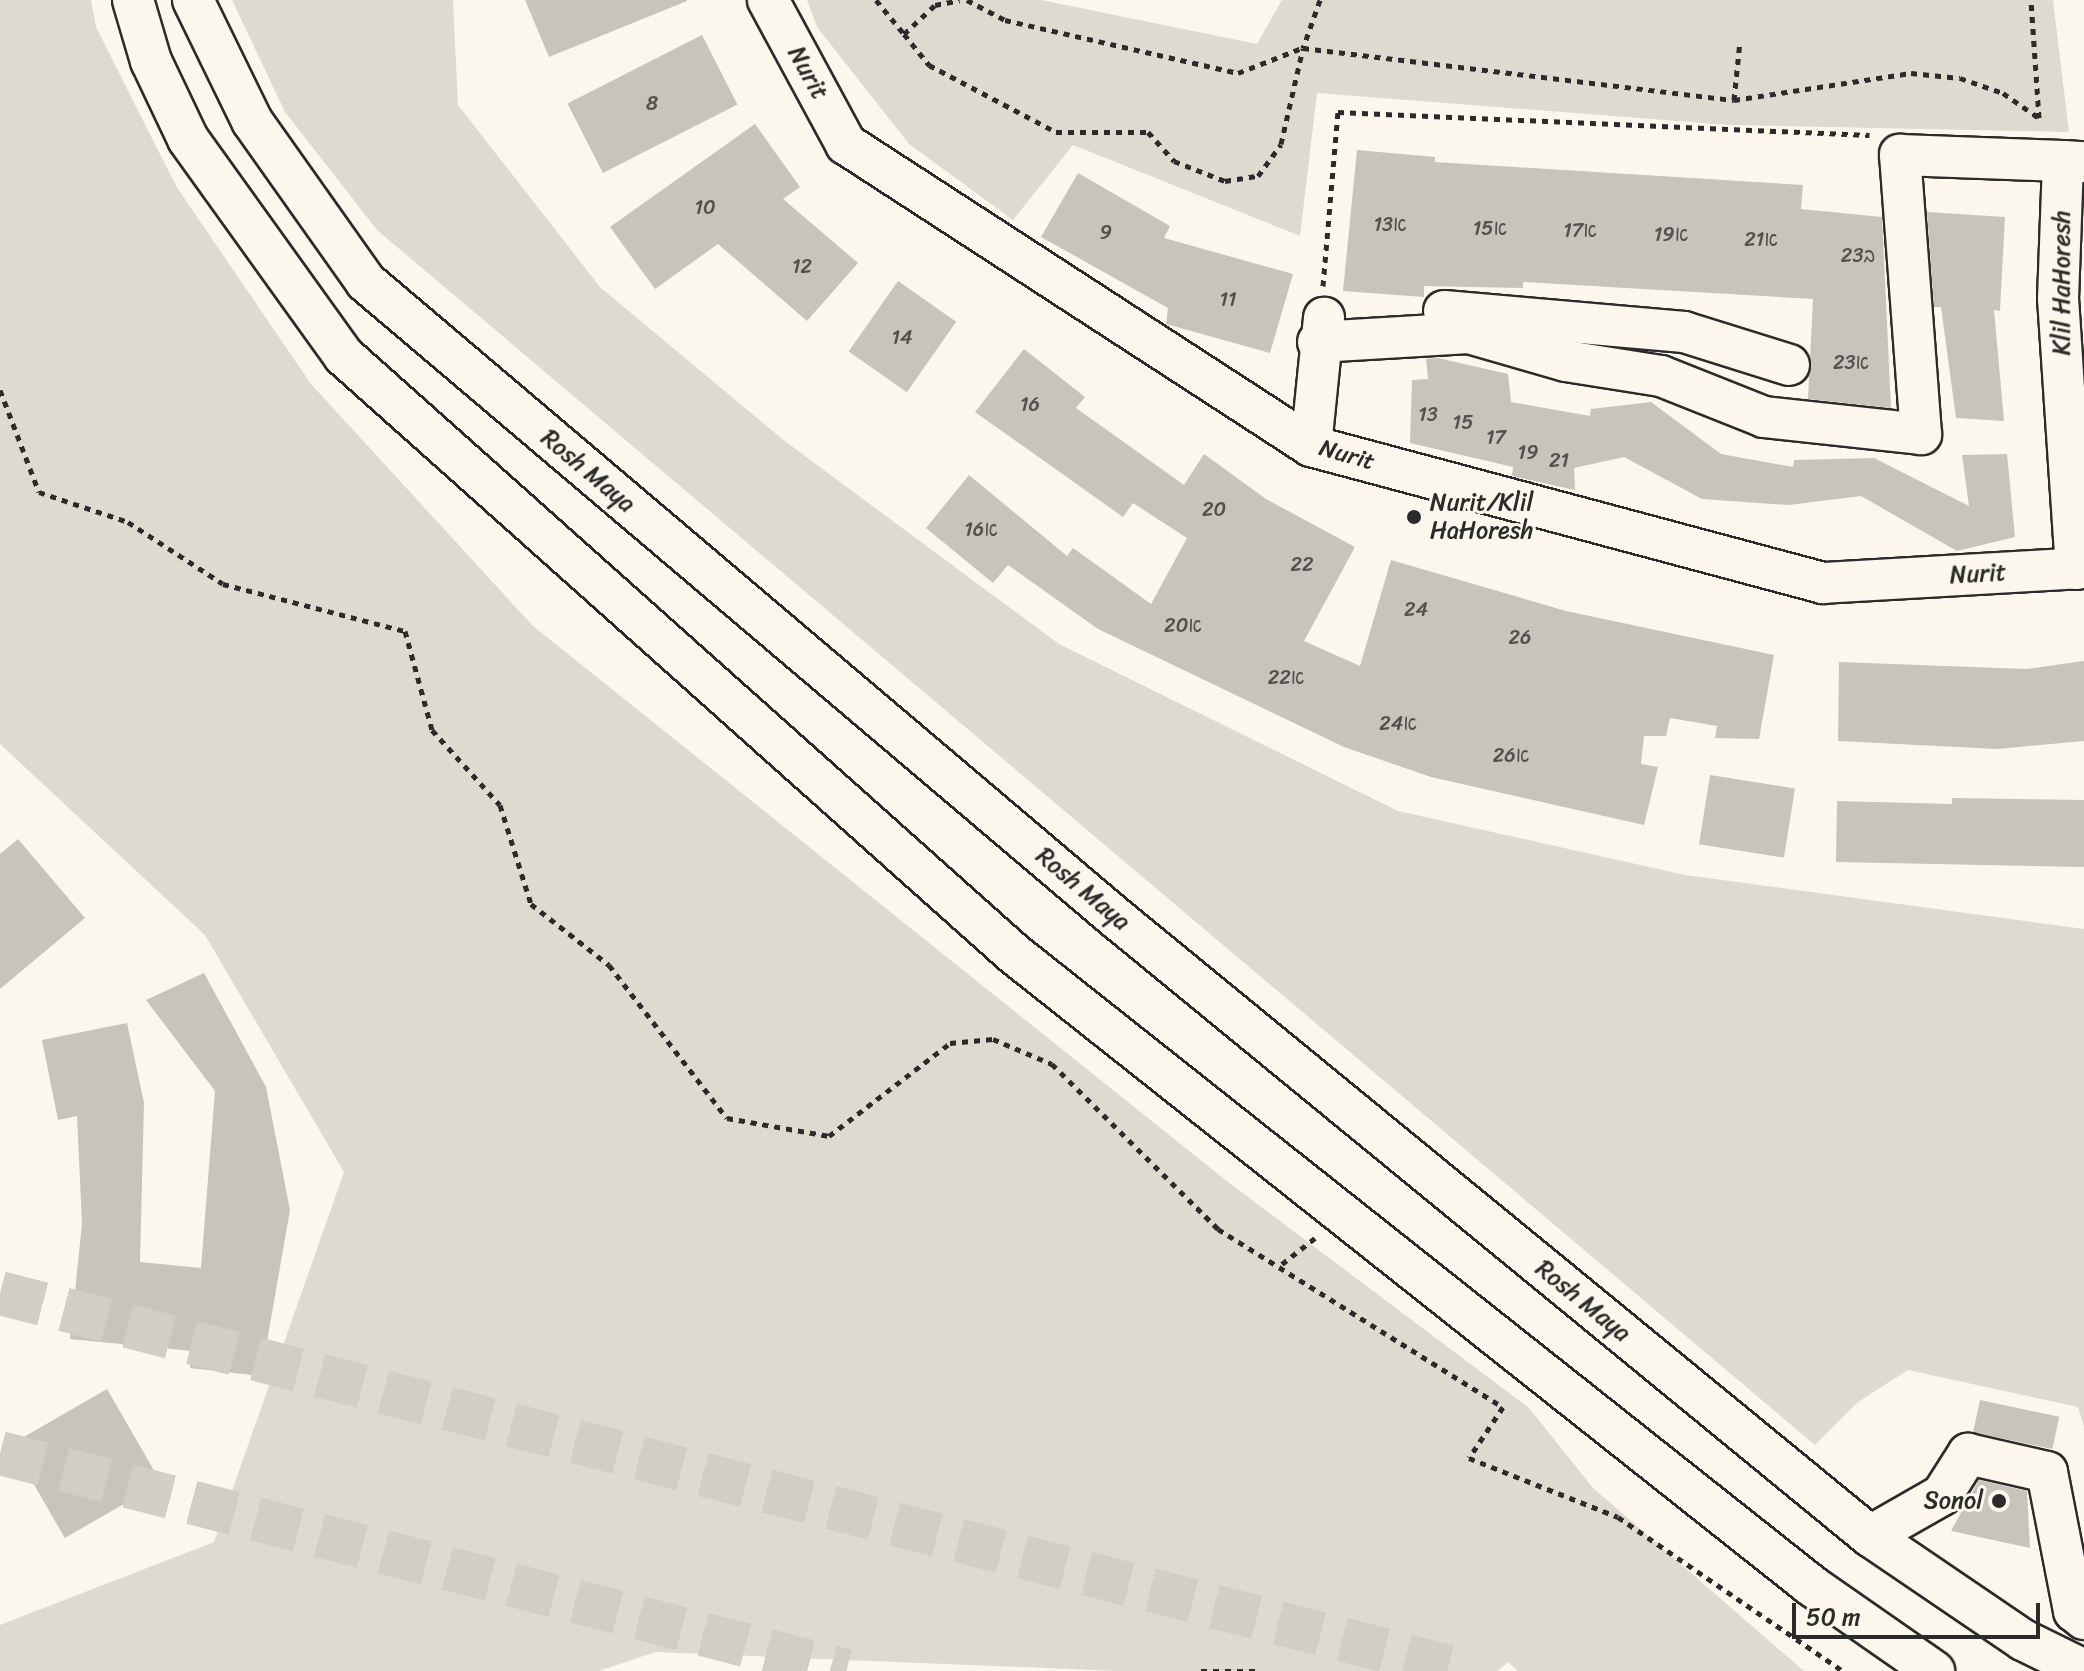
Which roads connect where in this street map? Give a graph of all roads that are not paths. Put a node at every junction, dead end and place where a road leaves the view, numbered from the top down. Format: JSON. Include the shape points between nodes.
{"nodes":[{"id":1,"x":133,"y":0,"type":"edge"},
{"id":2,"x":193,"y":0,"type":"edge"},
{"id":3,"x":768,"y":0,"type":"edge"},
{"id":4,"x":2074,"y":161,"type":"edge"},
{"id":5,"x":1319,"y":330,"type":"junction"},
{"id":6,"x":1789,"y":365,"type":"dead end"},
{"id":7,"x":1311,"y":446,"type":"junction"},
{"id":8,"x":2080,"y":568,"type":"edge"},
{"id":9,"x":1870,"y":1536,"type":"junction"},
{"id":10,"x":2084,"y":1619,"type":"edge"},
{"id":11,"x":2084,"y":1670,"type":"edge"},
{"id":12,"x":1934,"y":1671,"type":"edge"}],
"edges":[{"from":1,"to":12,"type":"street","via":[[151,61],[188,139],[344,356],[1013,953],[1812,1586]]},
{"from":2,"to":9,"type":"street","name":"Rosh Maya","via":[[252,121],[366,282],[1116,918]]},
{"from":3,"to":7,"type":"street","name":"Nurit","via":[[846,144]]},
{"from":4,"to":5,"type":"street","via":[[1900,155],[1921,434],[1764,417],[1661,376],[1469,333]]},
{"from":4,"to":8,"type":"street","name":"Klil HaHoresh","via":[[2058,299]]},
{"from":5,"to":6,"type":"street","via":[[1490,311],[1684,332]]},
{"from":5,"to":7,"type":"street"},
{"from":7,"to":8,"type":"street","name":"Nurit","via":[[1823,583]]},
{"from":9,"to":10,"type":"street","via":[[1942,1495],[1968,1454],[2047,1472],[2074,1611]]},
{"from":9,"to":11,"type":"street","name":"Rosh Maya","via":[[2023,1640]]}]}
